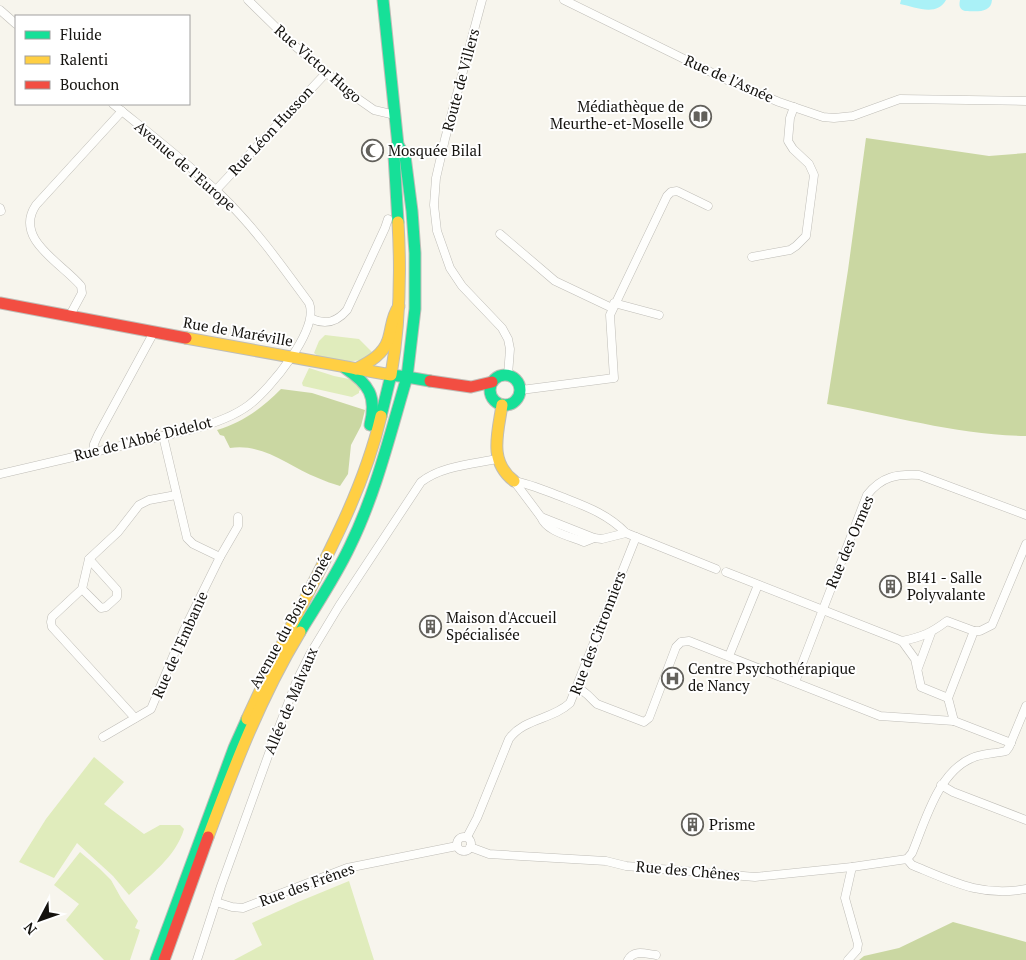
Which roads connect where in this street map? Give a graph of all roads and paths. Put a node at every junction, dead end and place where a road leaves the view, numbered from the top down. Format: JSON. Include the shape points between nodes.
{"nodes":[{"id":1,"x":248,"y":0,"type":"edge"},
{"id":2,"x":383,"y":0,"type":"edge"},
{"id":3,"x":482,"y":0,"type":"edge"},
{"id":4,"x":564,"y":0,"type":"edge"},
{"id":5,"x":0,"y":10,"type":"edge"},
{"id":6,"x":15,"y":23,"type":"edge"},
{"id":7,"x":326,"y":73,"type":"junction"},
{"id":8,"x":1026,"y":101,"type":"edge"},
{"id":9,"x":114,"y":105,"type":"edge"},
{"id":10,"x":794,"y":107,"type":"junction"},
{"id":11,"x":122,"y":111,"type":"junction"},
{"id":12,"x":395,"y":115,"type":"junction"},
{"id":13,"x":398,"y":145,"type":"junction"},
{"id":14,"x":216,"y":190,"type":"junction"},
{"id":15,"x":708,"y":206,"type":"dead end"},
{"id":16,"x":388,"y":219,"type":"dead end"},
{"id":17,"x":500,"y":234,"type":"dead end"},
{"id":18,"x":752,"y":257,"type":"dead end"},
{"id":19,"x":0,"y":303,"type":"edge"},
{"id":20,"x":401,"y":303,"type":"junction"},
{"id":21,"x":613,"y":305,"type":"junction"},
{"id":22,"x":659,"y":314,"type":"dead end"},
{"id":23,"x":69,"y":317,"type":"junction"},
{"id":24,"x":312,"y":319,"type":"junction"},
{"id":25,"x":154,"y":332,"type":"junction"},
{"id":26,"x":292,"y":357,"type":"junction"},
{"id":27,"x":351,"y":369,"type":"junction"},
{"id":28,"x":508,"y":375,"type":"junction"},
{"id":29,"x":391,"y":376,"type":"junction"},
{"id":30,"x":407,"y":377,"type":"junction"},
{"id":31,"x":492,"y":382,"type":"junction"},
{"id":32,"x":471,"y":386,"type":"junction"},
{"id":33,"x":521,"y":390,"type":"junction"},
{"id":34,"x":491,"y":397,"type":"junction"},
{"id":35,"x":502,"y":406,"type":"junction"},
{"id":36,"x":163,"y":436,"type":"junction"},
{"id":37,"x":93,"y":452,"type":"junction"},
{"id":38,"x":497,"y":459,"type":"junction"},
{"id":39,"x":0,"y":474,"type":"edge"},
{"id":40,"x":514,"y":481,"type":"junction"},
{"id":41,"x":176,"y":495,"type":"junction"},
{"id":42,"x":1026,"y":515,"type":"edge"},
{"id":43,"x":238,"y":518,"type":"dead end"},
{"id":44,"x":626,"y":533,"type":"junction"},
{"id":45,"x":336,"y":536,"type":"junction"},
{"id":46,"x":636,"y":537,"type":"junction"},
{"id":47,"x":1026,"y":544,"type":"edge"},
{"id":48,"x":220,"y":557,"type":"junction"},
{"id":49,"x":90,"y":559,"type":"junction"},
{"id":50,"x":716,"y":569,"type":"dead end"},
{"id":51,"x":726,"y":572,"type":"dead end"},
{"id":52,"x":758,"y":585,"type":"junction"},
{"id":53,"x":82,"y":589,"type":"junction"},
{"id":54,"x":822,"y":610,"type":"junction"},
{"id":55,"x":974,"y":632,"type":"junction"},
{"id":56,"x":932,"y":633,"type":"junction"},
{"id":57,"x":902,"y":641,"type":"junction"},
{"id":58,"x":729,"y":656,"type":"junction"},
{"id":59,"x":918,"y":668,"type":"junction"},
{"id":60,"x":795,"y":682,"type":"junction"},
{"id":61,"x":577,"y":688,"type":"junction"},
{"id":62,"x":948,"y":698,"type":"junction"},
{"id":63,"x":1026,"y":706,"type":"edge"},
{"id":64,"x":135,"y":718,"type":"junction"},
{"id":65,"x":954,"y":721,"type":"junction"},
{"id":66,"x":103,"y":737,"type":"dead end"},
{"id":67,"x":1011,"y":743,"type":"junction"},
{"id":68,"x":941,"y":785,"type":"junction"},
{"id":69,"x":1026,"y":820,"type":"edge"},
{"id":70,"x":467,"y":837,"type":"junction"},
{"id":71,"x":457,"y":846,"type":"junction"},
{"id":72,"x":470,"y":847,"type":"junction"},
{"id":73,"x":907,"y":859,"type":"junction"},
{"id":74,"x":852,"y":867,"type":"junction"},
{"id":75,"x":1026,"y":889,"type":"edge"},
{"id":76,"x":216,"y":902,"type":"junction"},
{"id":77,"x":656,"y":955,"type":"dead end"},
{"id":78,"x":156,"y":960,"type":"edge"},
{"id":79,"x":164,"y":960,"type":"edge"},
{"id":80,"x":198,"y":960,"type":"edge"},
{"id":81,"x":628,"y":960,"type":"edge"},
{"id":82,"x":848,"y":960,"type":"edge"}],
"edges":[{"from":1,"to":7,"type":"street","name":"Rue Victor Hugo"},
{"from":2,"to":12,"type":"main road"},
{"from":3,"to":28,"type":"street","name":"Route de Villers","via":[[436,178],[434,204],[437,232],[450,268],[508,339]]},
{"from":4,"to":10,"type":"street","name":"Rue de l'Asnée","via":[[733,84]]},
{"from":5,"to":6,"type":"street"},
{"from":7,"to":12,"type":"street","name":"Rue Victor Hugo","via":[[370,108]]},
{"from":7,"to":14,"type":"street","name":"Rue Léon Husson"},
{"from":8,"to":10,"type":"street","name":"Rue de l'Asnée","via":[[900,99],[843,118],[823,117]]},
{"from":9,"to":11,"type":"street","name":"Avenue de l'Europe"},
{"from":10,"to":18,"type":"street","via":[[788,141],[813,171],[806,236],[790,250]]},
{"from":11,"to":14,"type":"street","name":"Avenue de l'Europe"},
{"from":11,"to":23,"type":"street","via":[[36,205],[30,218],[34,240],[81,286],[82,293]]},
{"from":12,"to":13,"type":"main road"},
{"from":13,"to":20,"type":"main road","name":"Avenue du Bois Gronée","via":[[394,157],[400,225]]},
{"from":13,"to":30,"type":"main road","name":"Avenue du Bois Gronée","via":[[406,156],[416,268]]},
{"from":14,"to":24,"type":"street","name":"Avenue de l'Europe","via":[[274,256],[309,303]]},
{"from":15,"to":21,"type":"street","via":[[677,191],[667,196]]},
{"from":16,"to":24,"type":"street","via":[[347,310],[330,322]]},
{"from":17,"to":21,"type":"street","via":[[555,281]]},
{"from":19,"to":23,"type":"main road","name":"Rue de Maréville"},
{"from":20,"to":27,"type":"main road","via":[[392,315],[388,340],[379,355]]},
{"from":20,"to":29,"type":"main road","name":"Avenue du Bois Gronée"},
{"from":21,"to":22,"type":"street"},
{"from":21,"to":33,"type":"street","via":[[609,324],[614,378]]},
{"from":23,"to":25,"type":"main road","name":"Rue de Maréville"},
{"from":24,"to":26,"type":"street"},
{"from":25,"to":26,"type":"main road","name":"Rue de Maréville"},
{"from":25,"to":37,"type":"street","via":[[94,441]]},
{"from":26,"to":27,"type":"main road","name":"Rue de Maréville"},
{"from":26,"to":36,"type":"street","name":"Rue de l'Abbé Didelot","via":[[249,405],[221,420]]},
{"from":27,"to":29,"type":"main road","name":"Rue de Maréville"},
{"from":27,"to":45,"type":"main road","via":[[369,388],[374,406],[354,477],[335,525]]},
{"from":28,"to":31,"type":"main road","via":[[499,376]]},
{"from":28,"to":33,"type":"main road","via":[[517,380]]},
{"from":29,"to":30,"type":"main road","name":"Rue de Maréville"},
{"from":29,"to":45,"type":"main road","name":"Avenue du Bois Gronée","via":[[365,470]]},
{"from":30,"to":32,"type":"main road","name":"Rue de Maréville"},
{"from":30,"to":79,"type":"main road","name":"Avenue du Bois Gronée","via":[[385,454],[353,538],[327,588],[287,652],[245,740]]},
{"from":31,"to":32,"type":"main road","name":"Rue de Maréville"},
{"from":31,"to":34,"type":"main road"},
{"from":32,"to":34,"type":"main road","name":"Rue de Maréville"},
{"from":33,"to":35,"type":"main road","via":[[517,401]]},
{"from":34,"to":35,"type":"main road"},
{"from":35,"to":38,"type":"main road"},
{"from":36,"to":37,"type":"street","name":"Rue de l'Abbé Didelot"},
{"from":36,"to":41,"type":"street"},
{"from":37,"to":39,"type":"street","name":"Rue de l'Abbé Didelot"},
{"from":38,"to":40,"type":"main road","via":[[504,473]]},
{"from":38,"to":76,"type":"street","name":"Allée de Malvaux","via":[[442,471],[421,482],[339,606],[297,680]]},
{"from":40,"to":44,"type":"street","via":[[528,483],[595,510]]},
{"from":40,"to":44,"type":"street","via":[[541,517],[594,538]]},
{"from":41,"to":48,"type":"street","via":[[187,538]]},
{"from":41,"to":49,"type":"street","via":[[139,505],[118,532]]},
{"from":42,"to":54,"type":"street","name":"Rue des Ormes","via":[[919,474],[889,477],[875,484],[867,495]]},
{"from":43,"to":48,"type":"street","name":"Rue de l'Embanie","via":[[238,526]]},
{"from":44,"to":46,"type":"street"},
{"from":45,"to":78,"type":"main road","name":"Avenue du Bois Gronée","via":[[234,748]]},
{"from":46,"to":50,"type":"street"},
{"from":46,"to":61,"type":"street","name":"Rue des Citronniers"},
{"from":47,"to":55,"type":"street","via":[[992,624]]},
{"from":48,"to":64,"type":"street","name":"Rue de l'Embanie","via":[[179,642],[152,709]]},
{"from":49,"to":53,"type":"street"},
{"from":49,"to":53,"type":"street","via":[[117,590],[117,597],[106,608],[101,608]]},
{"from":51,"to":52,"type":"street"},
{"from":52,"to":54,"type":"street"},
{"from":52,"to":58,"type":"street"},
{"from":53,"to":64,"type":"street","via":[[52,617],[52,627]]},
{"from":54,"to":57,"type":"street"},
{"from":54,"to":60,"type":"street","name":"Rue des Ormes"},
{"from":55,"to":56,"type":"street","via":[[947,621]]},
{"from":55,"to":62,"type":"street"},
{"from":56,"to":57,"type":"street"},
{"from":56,"to":59,"type":"street"},
{"from":57,"to":59,"type":"street"},
{"from":58,"to":60,"type":"street"},
{"from":58,"to":61,"type":"street","via":[[688,641],[678,645],[649,718],[644,722],[597,704]]},
{"from":59,"to":62,"type":"street","via":[[921,687]]},
{"from":60,"to":65,"type":"street","via":[[880,716]]},
{"from":61,"to":70,"type":"street","name":"Rue des Citronniers","via":[[565,707],[514,732]]},
{"from":62,"to":65,"type":"street"},
{"from":63,"to":67,"type":"street"},
{"from":64,"to":66,"type":"street","name":"Rue de l'Embanie"},
{"from":65,"to":67,"type":"street"},
{"from":67,"to":68,"type":"street","via":[[1006,751],[980,755],[962,763]]},
{"from":68,"to":69,"type":"street"},
{"from":68,"to":73,"type":"street"},
{"from":70,"to":71,"type":"street","via":[[459,838]]},
{"from":70,"to":72,"type":"street"},
{"from":71,"to":72,"type":"street","via":[[463,851]]},
{"from":71,"to":76,"type":"street","name":"Rue des Frênes","via":[[347,868],[243,908]]},
{"from":72,"to":74,"type":"street","name":"Rue des Chênes","via":[[489,854],[606,861],[626,866],[755,877]]},
{"from":73,"to":74,"type":"street","name":"Rue des Chênes"},
{"from":73,"to":75,"type":"street","via":[[912,865],[969,888],[1008,892]]},
{"from":74,"to":82,"type":"street","via":[[845,898],[858,944]]},
{"from":76,"to":80,"type":"street","name":"Allée de Malvaux"},
{"from":77,"to":81,"type":"street","via":[[637,953]]}]}
